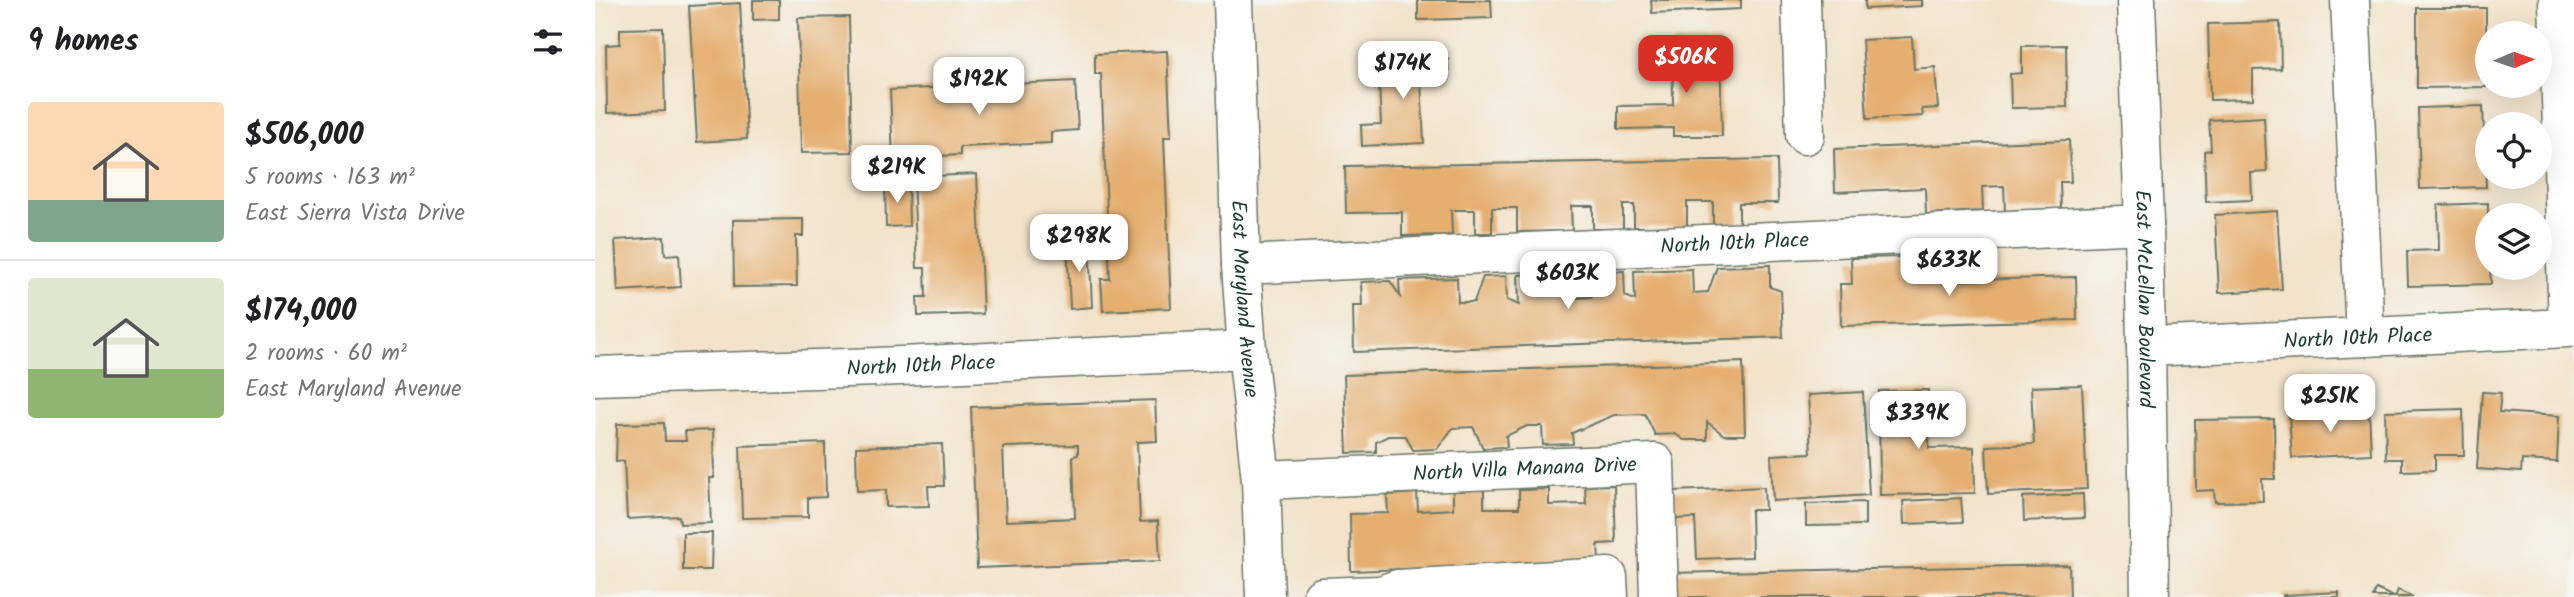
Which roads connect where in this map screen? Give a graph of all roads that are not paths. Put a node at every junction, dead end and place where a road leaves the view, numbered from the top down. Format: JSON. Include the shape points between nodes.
{"nodes":[{"id":1,"x":1233,"y":0,"type":"edge"},
{"id":2,"x":1801,"y":0,"type":"edge"},
{"id":3,"x":2136,"y":0,"type":"edge"},
{"id":4,"x":2350,"y":0,"type":"edge"},
{"id":5,"x":2558,"y":0,"type":"edge"},
{"id":6,"x":1805,"y":135,"type":"dead end"},
{"id":7,"x":2144,"y":224,"type":"junction"},
{"id":8,"x":1241,"y":265,"type":"junction"},
{"id":9,"x":2365,"y":337,"type":"junction"},
{"id":10,"x":2146,"y":347,"type":"junction"},
{"id":11,"x":1247,"y":350,"type":"junction"},
{"id":12,"x":595,"y":376,"type":"edge"},
{"id":13,"x":1261,"y":480,"type":"junction"},
{"id":14,"x":1265,"y":597,"type":"edge"},
{"id":15,"x":1322,"y":597,"type":"edge"},
{"id":16,"x":1609,"y":597,"type":"edge"},
{"id":17,"x":1659,"y":597,"type":"edge"},
{"id":18,"x":2150,"y":597,"type":"edge"}],
"edges":[{"from":1,"to":8,"type":"street","name":"East Maryland Avenue"},
{"from":2,"to":6,"type":"street"},
{"from":3,"to":7,"type":"street","name":"East McLellan Boulevard"},
{"from":4,"to":9,"type":"street"},
{"from":5,"to":9,"type":"street","name":"North 10th Place","via":[[2568,328]]},
{"from":7,"to":8,"type":"street","name":"North 10th Place"},
{"from":7,"to":10,"type":"street","name":"East McLellan Boulevard"},
{"from":8,"to":11,"type":"street","name":"East Maryland Avenue"},
{"from":9,"to":10,"type":"street","name":"North 10th Place"},
{"from":10,"to":18,"type":"street","name":"East McLellan Boulevard"},
{"from":11,"to":12,"type":"street","name":"North 10th Place"},
{"from":11,"to":13,"type":"street","name":"East Maryland Avenue"},
{"from":13,"to":14,"type":"street","name":"East Maryland Avenue"},
{"from":13,"to":17,"type":"street","name":"North Villa Manana Drive","via":[[1655,463]]},
{"from":15,"to":16,"type":"street","via":[[1608,577]]}]}
